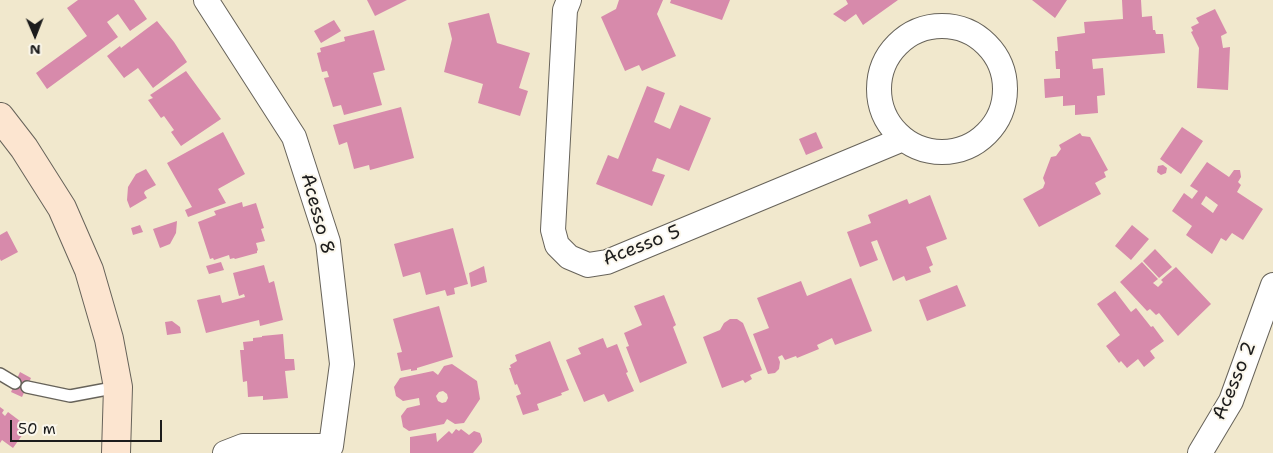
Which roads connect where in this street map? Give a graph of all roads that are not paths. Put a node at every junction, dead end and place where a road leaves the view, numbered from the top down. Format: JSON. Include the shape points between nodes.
{"nodes":[{"id":1,"x":206,"y":0,"type":"edge"},
{"id":2,"x":561,"y":3,"type":"edge"},
{"id":3,"x":0,"y":116,"type":"edge"},
{"id":4,"x":902,"y":140,"type":"junction"},
{"id":5,"x":1270,"y":301,"type":"edge"},
{"id":6,"x":0,"y":374,"type":"edge"},
{"id":7,"x":15,"y":383,"type":"dead end"},
{"id":8,"x":27,"y":387,"type":"dead end"},
{"id":9,"x":118,"y":387,"type":"junction"},
{"id":10,"x":330,"y":449,"type":"edge"},
{"id":11,"x":116,"y":453,"type":"edge"},
{"id":12,"x":225,"y":453,"type":"edge"},
{"id":13,"x":1200,"y":453,"type":"edge"}],
"edges":[{"from":1,"to":10,"type":"street","name":"Acesso 8","via":[[294,137],[328,242],[342,364]]},
{"from":2,"to":4,"type":"street","name":"Acesso 5","via":[[553,230],[557,245],[569,257],[588,265],[608,262]]},
{"from":3,"to":9,"type":"main road","via":[[62,208],[88,270],[110,339]]},
{"from":4,"to":4,"type":"street","via":[[920,149],[949,152],[977,142],[991,129],[1001,112],[1005,93],[1003,73],[996,55],[980,39],[961,29],[939,26],[917,30],[898,42],[885,60],[878,81],[879,103],[888,123]]},
{"from":5,"to":13,"type":"street","name":"Acesso 2","via":[[1231,401]]},
{"from":6,"to":7,"type":"lane"},
{"from":8,"to":9,"type":"lane","via":[[70,396]]},
{"from":9,"to":11,"type":"main road"},
{"from":10,"to":12,"type":"street","via":[[244,446]]}]}
